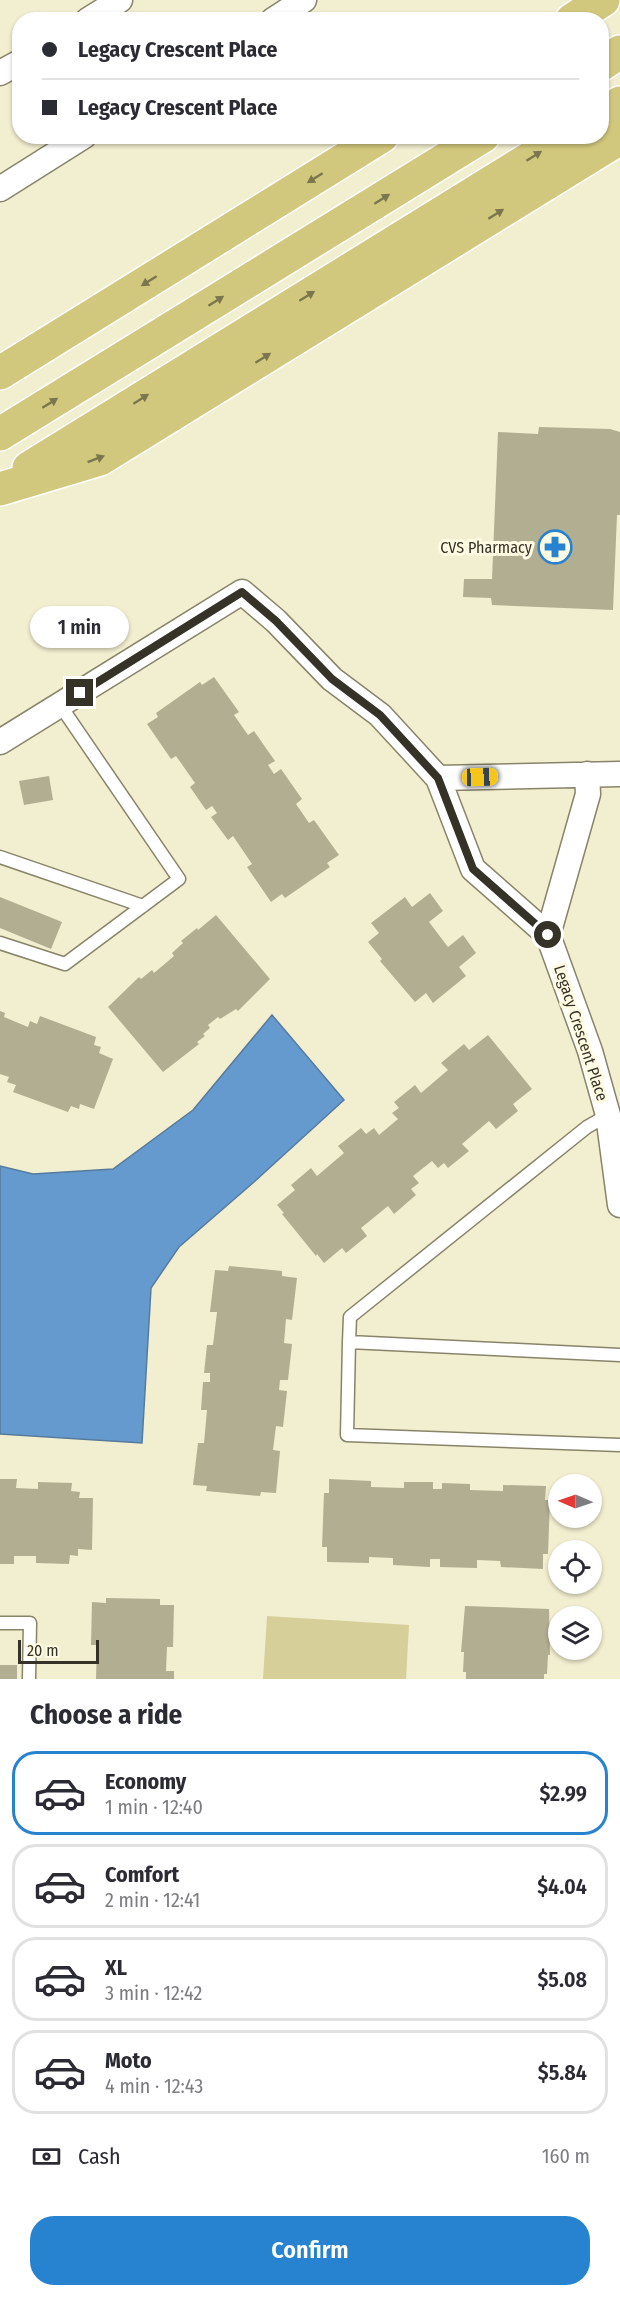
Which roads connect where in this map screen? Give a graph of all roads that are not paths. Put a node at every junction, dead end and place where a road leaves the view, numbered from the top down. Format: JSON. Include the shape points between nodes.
{"nodes":[{"id":1,"x":120,"y":0,"type":"edge"},
{"id":2,"x":304,"y":0,"type":"edge"},
{"id":3,"x":603,"y":0,"type":"edge"},
{"id":4,"x":101,"y":12,"type":"edge"},
{"id":5,"x":285,"y":12,"type":"edge"},
{"id":6,"x":584,"y":12,"type":"edge"},
{"id":7,"x":620,"y":138,"type":"edge"},
{"id":8,"x":71,"y":144,"type":"edge"},
{"id":9,"x":369,"y":144,"type":"edge"},
{"id":10,"x":470,"y":144,"type":"edge"},
{"id":11,"x":553,"y":144,"type":"edge"},
{"id":12,"x":0,"y":189,"type":"edge"},
{"id":13,"x":0,"y":373,"type":"edge"},
{"id":14,"x":0,"y":434,"type":"edge"},
{"id":15,"x":0,"y":487,"type":"edge"},
{"id":16,"x":60,"y":705,"type":"junction"},
{"id":17,"x":0,"y":742,"type":"edge"},
{"id":18,"x":587,"y":774,"type":"junction"},
{"id":19,"x":620,"y":774,"type":"edge"},
{"id":20,"x":438,"y":778,"type":"junction"},
{"id":21,"x":0,"y":857,"type":"edge"},
{"id":22,"x":143,"y":906,"type":"junction"},
{"id":23,"x":548,"y":935,"type":"junction"},
{"id":24,"x":0,"y":943,"type":"edge"},
{"id":25,"x":608,"y":1115,"type":"junction"},
{"id":26,"x":620,"y":1204,"type":"edge"},
{"id":27,"x":349,"y":1342,"type":"junction"},
{"id":28,"x":620,"y":1355,"type":"edge"},
{"id":29,"x":620,"y":1444,"type":"edge"},
{"id":30,"x":0,"y":1623,"type":"edge"},
{"id":31,"x":29,"y":1679,"type":"edge"}],
"edges":[{"from":1,"to":4,"type":"street"},
{"from":2,"to":5,"type":"street"},
{"from":3,"to":6,"type":"main road"},
{"from":15,"to":7,"type":"main road","one_way":true,"via":[[100,459]]},
{"from":8,"to":12,"type":"street"},
{"from":9,"to":13,"type":"main road","one_way":true},
{"from":14,"to":10,"type":"main road","one_way":true},
{"from":15,"to":11,"type":"main road","one_way":true},
{"from":16,"to":17,"type":"street","name":"Legacy Crescent Place"},
{"from":16,"to":20,"type":"street","name":"Legacy Crescent Place","via":[[242,592],[332,679],[380,715]]},
{"from":16,"to":22,"type":"lane","via":[[179,879]]},
{"from":18,"to":19,"type":"street"},
{"from":18,"to":20,"type":"street"},
{"from":18,"to":23,"type":"street","via":[[588,794]]},
{"from":20,"to":23,"type":"street","name":"Legacy Crescent Place","via":[[473,869]]},
{"from":21,"to":22,"type":"lane"},
{"from":22,"to":24,"type":"lane","via":[[66,964]]},
{"from":23,"to":25,"type":"street","name":"Legacy Crescent Place","via":[[590,1051]]},
{"from":25,"to":26,"type":"street","name":"Legacy Crescent Place"},
{"from":25,"to":27,"type":"lane","via":[[587,1126],[350,1317]]},
{"from":27,"to":28,"type":"lane"},
{"from":27,"to":29,"type":"lane","via":[[347,1435]]},
{"from":30,"to":31,"type":"lane","via":[[30,1623]]}]}
